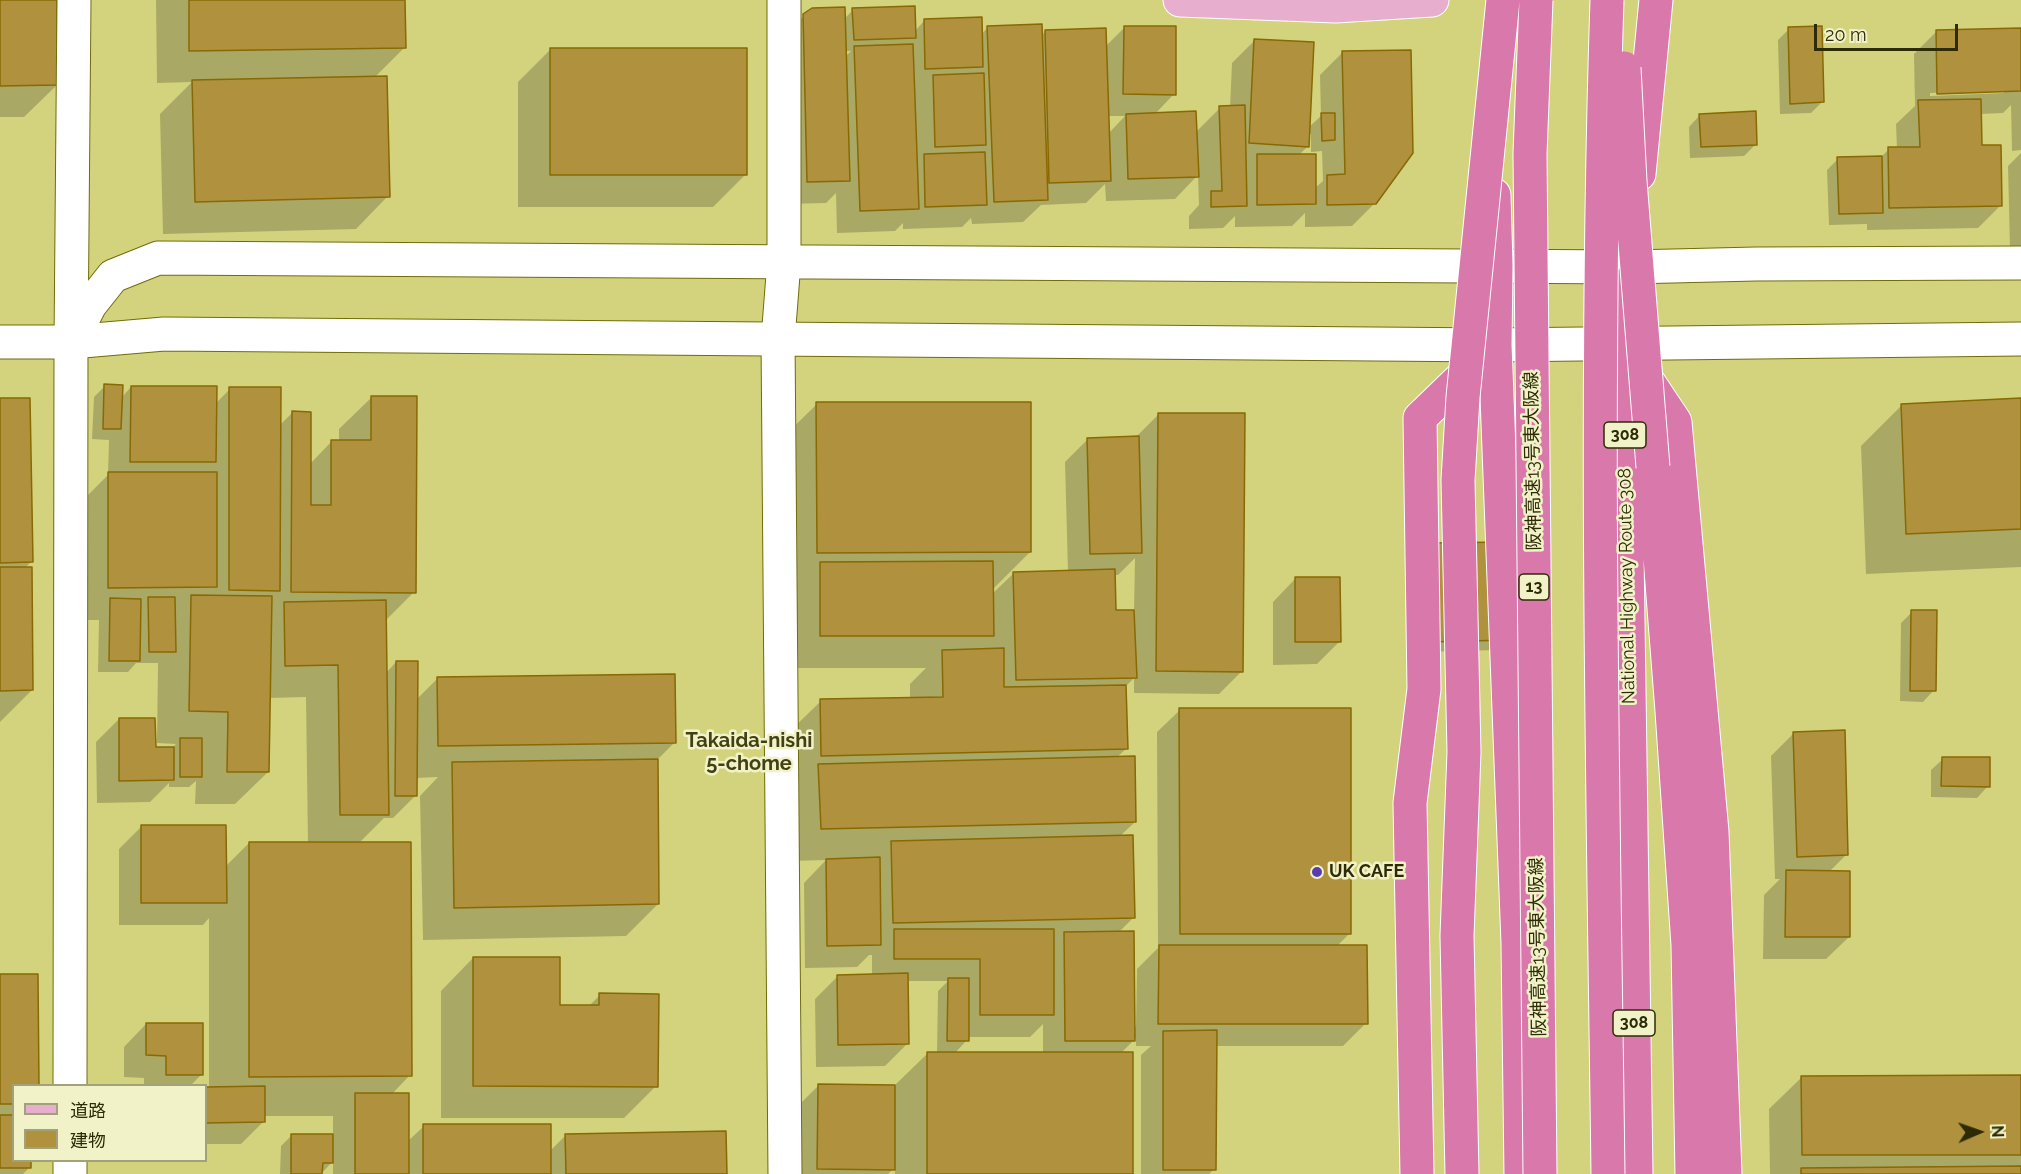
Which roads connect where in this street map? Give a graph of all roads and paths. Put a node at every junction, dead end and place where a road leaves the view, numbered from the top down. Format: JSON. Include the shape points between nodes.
{"nodes":[{"id":1,"x":74,"y":0,"type":"edge"},
{"id":2,"x":784,"y":0,"type":"edge"},
{"id":3,"x":1179,"y":0,"type":"edge"},
{"id":4,"x":1432,"y":0,"type":"edge"},
{"id":5,"x":1487,"y":0,"type":"edge"},
{"id":6,"x":1503,"y":0,"type":"edge"},
{"id":7,"x":1536,"y":0,"type":"edge"},
{"id":8,"x":1607,"y":0,"type":"edge"},
{"id":9,"x":1622,"y":0,"type":"edge"},
{"id":10,"x":1656,"y":0,"type":"edge"},
{"id":11,"x":784,"y":262,"type":"junction"},
{"id":12,"x":2021,"y":263,"type":"edge"},
{"id":13,"x":1496,"y":266,"type":"junction"},
{"id":14,"x":1631,"y":267,"type":"junction"},
{"id":15,"x":778,"y":339,"type":"junction"},
{"id":16,"x":2021,"y":339,"type":"edge"},
{"id":17,"x":0,"y":342,"type":"edge"},
{"id":18,"x":71,"y":342,"type":"junction"},
{"id":19,"x":1624,"y":344,"type":"junction"},
{"id":20,"x":1495,"y":345,"type":"junction"},
{"id":21,"x":70,"y":1084,"type":"edge"},
{"id":22,"x":785,"y":1174,"type":"edge"},
{"id":23,"x":1418,"y":1174,"type":"edge"},
{"id":24,"x":1462,"y":1174,"type":"edge"},
{"id":25,"x":1521,"y":1174,"type":"edge"},
{"id":26,"x":1540,"y":1174,"type":"edge"},
{"id":27,"x":1608,"y":1174,"type":"edge"},
{"id":28,"x":1636,"y":1174,"type":"edge"},
{"id":29,"x":1692,"y":1174,"type":"edge"},
{"id":30,"x":1725,"y":1174,"type":"edge"}],
"edges":[{"from":1,"to":18,"type":"street"},
{"from":2,"to":11,"type":"street"},
{"from":3,"to":4,"type":"main road","via":[[1336,6]]},
{"from":5,"to":13,"type":"highway"},
{"from":6,"to":24,"type":"highway","bridge":true,"via":[[1462,398],[1458,480],[1464,752],[1457,936]]},
{"from":7,"to":26,"type":"highway","name":"阪神高速13号東大阪線","number":"13","bridge":true,"via":[[1530,177]]},
{"from":8,"to":27,"type":"highway","bridge":true,"via":[[1601,175],[1600,436]]},
{"from":9,"to":29,"type":"highway","bridge":true,"via":[[1630,181],[1688,945]]},
{"from":10,"to":14,"type":"highway","name":"National Highway Route 308","number":"308"},
{"from":11,"to":13,"type":"street"},
{"from":11,"to":15,"type":"street"},
{"from":11,"to":18,"type":"street","via":[[158,258],[113,276],[90,305]]},
{"from":12,"to":14,"type":"street"},
{"from":13,"to":14,"type":"street"},
{"from":13,"to":20,"type":"highway"},
{"from":14,"to":19,"type":"highway","name":"National Highway Route 308","number":"308"},
{"from":15,"to":18,"type":"street","via":[[164,334]]},
{"from":15,"to":20,"type":"street"},
{"from":15,"to":22,"type":"street"},
{"from":16,"to":19,"type":"street"},
{"from":17,"to":18,"type":"street"},
{"from":18,"to":21,"type":"street"},
{"from":19,"to":20,"type":"street"},
{"from":19,"to":28,"type":"highway","name":"National Highway Route 308","number":"308"},
{"from":19,"to":30,"type":"highway","via":[[1675,422],[1712,832]]},
{"from":20,"to":23,"type":"highway","via":[[1419,418],[1424,688],[1410,803]]},
{"from":20,"to":25,"type":"highway","via":[[1518,944]]}]}
